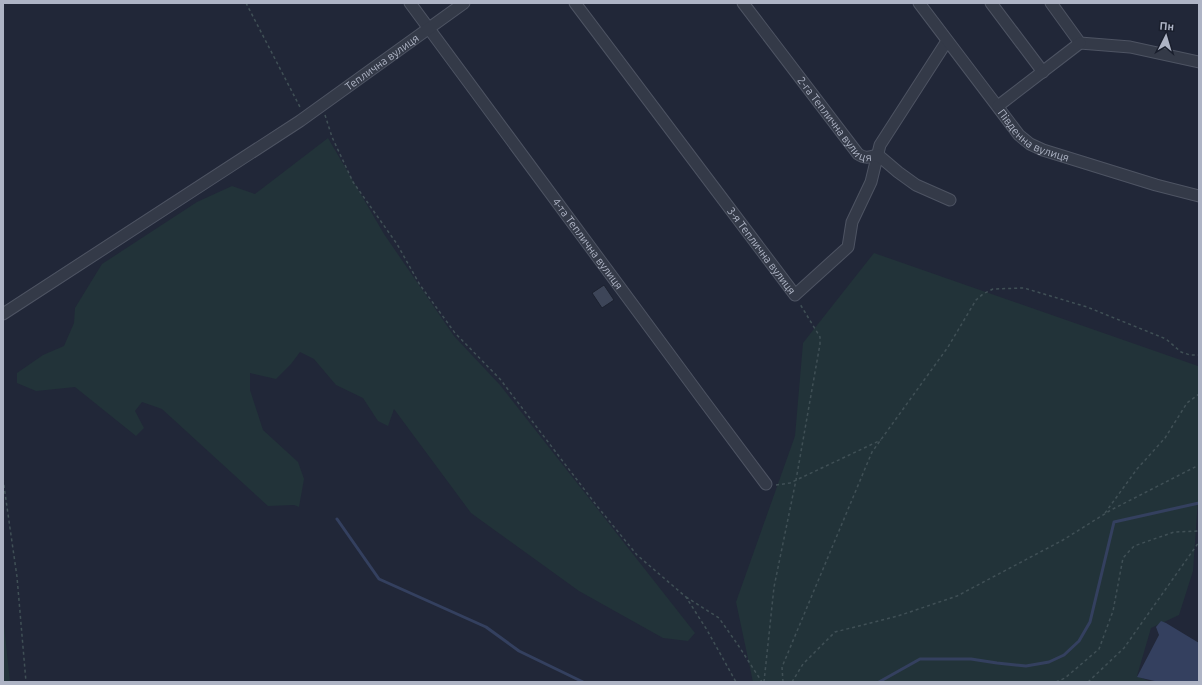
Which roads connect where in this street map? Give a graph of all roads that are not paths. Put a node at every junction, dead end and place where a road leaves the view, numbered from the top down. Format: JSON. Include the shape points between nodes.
{"nodes":[{"id":1,"x":410,"y":3,"type":"edge"},
{"id":2,"x":464,"y":3,"type":"edge"},
{"id":3,"x":574,"y":3,"type":"edge"},
{"id":4,"x":743,"y":3,"type":"edge"},
{"id":5,"x":918,"y":3,"type":"edge"},
{"id":6,"x":991,"y":3,"type":"edge"},
{"id":7,"x":1051,"y":3,"type":"edge"},
{"id":8,"x":429,"y":28,"type":"junction"},
{"id":9,"x":947,"y":41,"type":"junction"},
{"id":10,"x":1080,"y":42,"type":"junction"},
{"id":11,"x":1199,"y":62,"type":"edge"},
{"id":12,"x":1043,"y":72,"type":"junction"},
{"id":13,"x":998,"y":106,"type":"junction"},
{"id":14,"x":878,"y":155,"type":"junction"},
{"id":15,"x":1199,"y":196,"type":"edge"},
{"id":16,"x":950,"y":200,"type":"dead end"},
{"id":17,"x":3,"y":314,"type":"edge"},
{"id":18,"x":766,"y":484,"type":"road end"}],
"edges":[{"from":1,"to":8,"type":"street","name":"4-та Теплична вулиця"},
{"from":2,"to":8,"type":"street","name":"Теплична вулиця"},
{"from":3,"to":14,"type":"street","name":"3-я Теплична вулиця","via":[[795,295],[848,247],[852,222],[871,182]]},
{"from":4,"to":14,"type":"street","name":"2-га Теплична вулиця","via":[[853,150],[862,157]]},
{"from":5,"to":9,"type":"street","name":"Південна вулиця"},
{"from":6,"to":12,"type":"street"},
{"from":7,"to":10,"type":"street"},
{"from":8,"to":17,"type":"street","name":"Теплична вулиця","via":[[303,119]]},
{"from":8,"to":18,"type":"street","name":"4-та Теплична вулиця"},
{"from":9,"to":13,"type":"street","name":"Південна вулиця"},
{"from":9,"to":14,"type":"street","name":"3-я Теплична вулиця","via":[[880,145]]},
{"from":10,"to":11,"type":"street","via":[[1130,47]]},
{"from":10,"to":12,"type":"street"},
{"from":12,"to":13,"type":"street"},
{"from":13,"to":15,"type":"street","name":"Південна вулиця","via":[[1019,135],[1043,150]]},
{"from":14,"to":16,"type":"street","name":"2-га Теплична вулиця","via":[[916,185]]}]}
